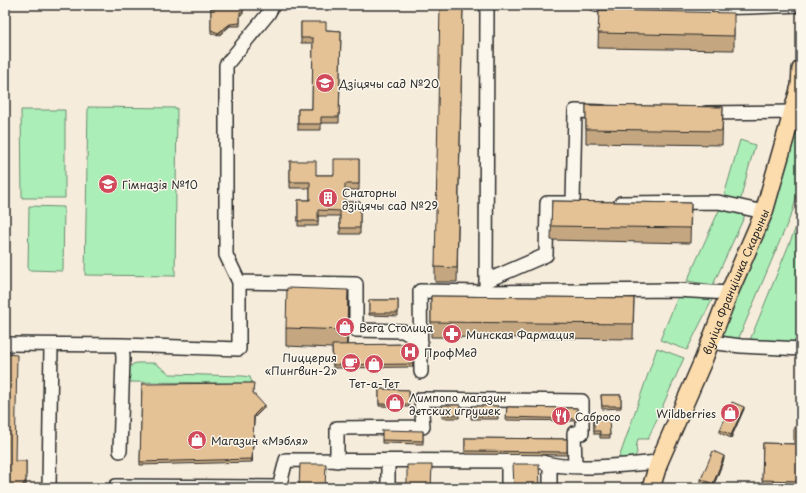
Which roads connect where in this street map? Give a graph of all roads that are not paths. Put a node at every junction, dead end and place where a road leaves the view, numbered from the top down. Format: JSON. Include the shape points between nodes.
{"nodes":[{"id":1,"x":273,"y":5,"type":"edge"},
{"id":2,"x":487,"y":5,"type":"edge"},
{"id":3,"x":596,"y":5,"type":"edge"},
{"id":4,"x":620,"y":5,"type":"edge"},
{"id":5,"x":801,"y":5,"type":"edge"},
{"id":6,"x":702,"y":6,"type":"edge"},
{"id":7,"x":801,"y":69,"type":"edge"},
{"id":8,"x":613,"y":112,"type":"edge"},
{"id":9,"x":793,"y":112,"type":"junction"},
{"id":10,"x":690,"y":113,"type":"edge"},
{"id":11,"x":573,"y":203,"type":"junction"},
{"id":12,"x":588,"y":203,"type":"edge"},
{"id":13,"x":611,"y":203,"type":"edge"},
{"id":14,"x":764,"y":212,"type":"junction"},
{"id":15,"x":239,"y":282,"type":"junction"},
{"id":16,"x":486,"y":286,"type":"junction"},
{"id":17,"x":729,"y":293,"type":"junction"},
{"id":18,"x":421,"y":342,"type":"junction"},
{"id":19,"x":710,"y":342,"type":"junction"},
{"id":20,"x":5,"y":344,"type":"edge"},
{"id":21,"x":51,"y":345,"type":"junction"},
{"id":22,"x":122,"y":345,"type":"junction"},
{"id":23,"x":801,"y":349,"type":"edge"},
{"id":24,"x":421,"y":372,"type":"dead end"},
{"id":25,"x":120,"y":451,"type":"dead end"},
{"id":26,"x":337,"y":461,"type":"junction"},
{"id":27,"x":388,"y":461,"type":"junction"},
{"id":28,"x":508,"y":461,"type":"junction"},
{"id":29,"x":659,"y":462,"type":"junction"},
{"id":30,"x":550,"y":465,"type":"junction"},
{"id":31,"x":575,"y":466,"type":"junction"},
{"id":32,"x":279,"y":487,"type":"edge"},
{"id":33,"x":50,"y":488,"type":"edge"},
{"id":34,"x":116,"y":488,"type":"edge"},
{"id":35,"x":388,"y":488,"type":"edge"},
{"id":36,"x":508,"y":488,"type":"edge"},
{"id":37,"x":550,"y":488,"type":"edge"},
{"id":38,"x":651,"y":488,"type":"edge"}],
"edges":[{"from":1,"to":15,"type":"lane","via":[[226,66],[226,255]]},
{"from":2,"to":16,"type":"lane"},
{"from":3,"to":4,"type":"lane"},
{"from":4,"to":6,"type":"lane"},
{"from":5,"to":6,"type":"lane"},
{"from":7,"to":9,"type":"main road","name":"вуліца Францішка Скарыны","via":[[800,86]]},
{"from":8,"to":11,"type":"lane","via":[[575,111]]},
{"from":9,"to":10,"type":"lane"},
{"from":9,"to":14,"type":"main road","name":"вуліца Францішка Скарыны"},
{"from":11,"to":12,"type":"lane"},
{"from":11,"to":16,"type":"lane","via":[[547,203],[546,255]]},
{"from":13,"to":14,"type":"lane","via":[[718,202]]},
{"from":14,"to":17,"type":"main road","name":"вуліца Францішка Скарыны"},
{"from":15,"to":18,"type":"lane","via":[[356,284],[356,330],[403,330]]},
{"from":15,"to":22,"type":"lane","via":[[239,348]]},
{"from":16,"to":17,"type":"lane"},
{"from":16,"to":18,"type":"lane","via":[[420,291]]},
{"from":17,"to":19,"type":"main road","name":"вуліца Францішка Скарыны"},
{"from":18,"to":24,"type":"lane"},
{"from":19,"to":23,"type":"lane"},
{"from":19,"to":29,"type":"main road","name":"вуліца Францішка Скарыны"},
{"from":20,"to":21,"type":"lane"},
{"from":21,"to":22,"type":"lane"},
{"from":21,"to":33,"type":"lane"},
{"from":22,"to":25,"type":"lane"},
{"from":26,"to":27,"type":"lane"},
{"from":26,"to":31,"type":"lane","via":[[337,428],[423,427],[421,399],[582,401],[582,433],[574,433]]},
{"from":26,"to":32,"type":"lane","via":[[286,460]]},
{"from":27,"to":28,"type":"lane"},
{"from":27,"to":35,"type":"lane"},
{"from":28,"to":30,"type":"lane","via":[[538,460]]},
{"from":28,"to":36,"type":"lane"},
{"from":29,"to":31,"type":"lane"},
{"from":29,"to":38,"type":"main road","name":"вуліца Францішка Скарыны"},
{"from":30,"to":31,"type":"lane"},
{"from":30,"to":37,"type":"lane"},
{"from":32,"to":34,"type":"lane"}]}
